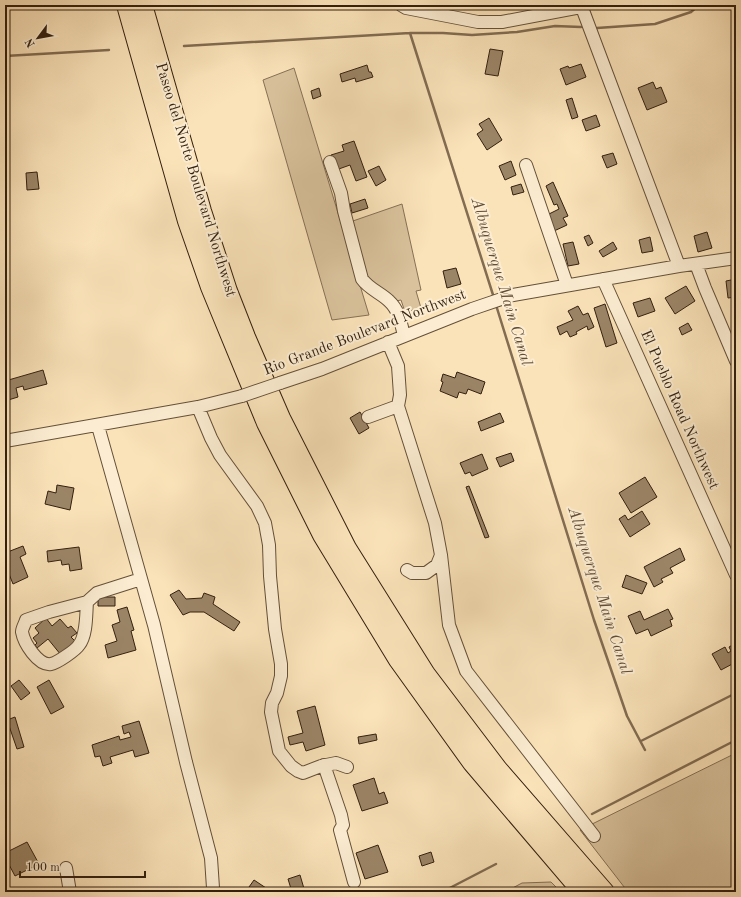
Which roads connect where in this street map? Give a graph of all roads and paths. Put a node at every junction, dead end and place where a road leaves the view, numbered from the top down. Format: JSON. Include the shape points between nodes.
{"nodes":[{"id":1,"x":126,"y":5,"type":"edge"},
{"id":2,"x":143,"y":5,"type":"edge"},
{"id":3,"x":401,"y":5,"type":"edge"},
{"id":4,"x":581,"y":6,"type":"edge"},
{"id":5,"x":330,"y":162,"type":"dead end"},
{"id":6,"x":526,"y":165,"type":"dead end"},
{"id":7,"x":736,"y":258,"type":"edge"},
{"id":8,"x":696,"y":264,"type":"junction"},
{"id":9,"x":679,"y":266,"type":"junction"},
{"id":10,"x":602,"y":279,"type":"junction"},
{"id":11,"x":567,"y":286,"type":"junction"},
{"id":12,"x":404,"y":336,"type":"junction"},
{"id":13,"x":388,"y":342,"type":"junction"},
{"id":14,"x":736,"y":361,"type":"edge"},
{"id":15,"x":398,"y":406,"type":"junction"},
{"id":16,"x":198,"y":407,"type":"junction"},
{"id":17,"x":368,"y":417,"type":"dead end"},
{"id":18,"x":98,"y":426,"type":"junction"},
{"id":19,"x":5,"y":441,"type":"edge"},
{"id":20,"x":441,"y":555,"type":"junction"},
{"id":21,"x":406,"y":570,"type":"dead end"},
{"id":22,"x":736,"y":575,"type":"edge"},
{"id":23,"x":141,"y":579,"type":"junction"},
{"id":24,"x":87,"y":602,"type":"junction"},
{"id":25,"x":324,"y":765,"type":"junction"},
{"id":26,"x":347,"y":767,"type":"dead end"},
{"id":27,"x":594,"y":836,"type":"dead end"},
{"id":28,"x":66,"y":868,"type":"dead end"},
{"id":29,"x":354,"y":882,"type":"dead end"},
{"id":30,"x":70,"y":892,"type":"edge"},
{"id":31,"x":211,"y":892,"type":"edge"},
{"id":32,"x":582,"y":892,"type":"edge"},
{"id":33,"x":605,"y":892,"type":"edge"}],
"edges":[{"from":1,"to":32,"type":"highway","name":"Paseo del Norte Boulevard Northwest","via":[[187,221],[210,287],[266,423],[322,535],[398,660],[472,763]]},
{"from":2,"to":33,"type":"highway","name":"Paseo del Norte Boulevard Northwest","via":[[202,212],[228,291],[281,418],[347,548],[426,674],[498,769]]},
{"from":3,"to":4,"type":"street","via":[[478,22],[502,22]]},
{"from":4,"to":9,"type":"street"},
{"from":5,"to":12,"type":"street","via":[[341,193],[362,279],[394,306]]},
{"from":6,"to":11,"type":"street"},
{"from":7,"to":8,"type":"street","name":"Rio Grande Boulevard Northwest"},
{"from":8,"to":9,"type":"street","name":"Rio Grande Boulevard Northwest"},
{"from":8,"to":14,"type":"street"},
{"from":9,"to":10,"type":"street","name":"Rio Grande Boulevard Northwest"},
{"from":10,"to":11,"type":"street","name":"Rio Grande Boulevard Northwest"},
{"from":10,"to":22,"type":"street","name":"El Pueblo Road Northwest"},
{"from":11,"to":12,"type":"street","name":"Rio Grande Boulevard Northwest","via":[[513,295]]},
{"from":12,"to":13,"type":"street","name":"Rio Grande Boulevard Northwest"},
{"from":13,"to":15,"type":"street","via":[[398,366]]},
{"from":13,"to":16,"type":"street","name":"Rio Grande Boulevard Northwest","bridge":true,"via":[[280,383]]},
{"from":15,"to":17,"type":"street"},
{"from":15,"to":20,"type":"street","via":[[435,523]]},
{"from":16,"to":18,"type":"street","name":"Rio Grande Boulevard Northwest"},
{"from":16,"to":25,"type":"street","via":[[220,455],[257,506],[265,523],[281,664],[281,676],[271,712],[278,751],[291,766],[303,773]]},
{"from":18,"to":19,"type":"street","name":"Rio Grande Boulevard Northwest"},
{"from":18,"to":23,"type":"street"},
{"from":20,"to":21,"type":"street","via":[[437,565],[426,573],[412,573]]},
{"from":20,"to":27,"type":"street","via":[[449,624],[466,671]]},
{"from":23,"to":24,"type":"street","via":[[97,593]]},
{"from":23,"to":31,"type":"street","via":[[211,858]]},
{"from":24,"to":24,"type":"street","via":[[85,633],[80,645],[50,665],[37,659],[24,640],[22,630],[26,620]]},
{"from":25,"to":26,"type":"street","via":[[336,763]]},
{"from":25,"to":29,"type":"street","via":[[341,814],[341,838]]},
{"from":28,"to":30,"type":"street"}]}
